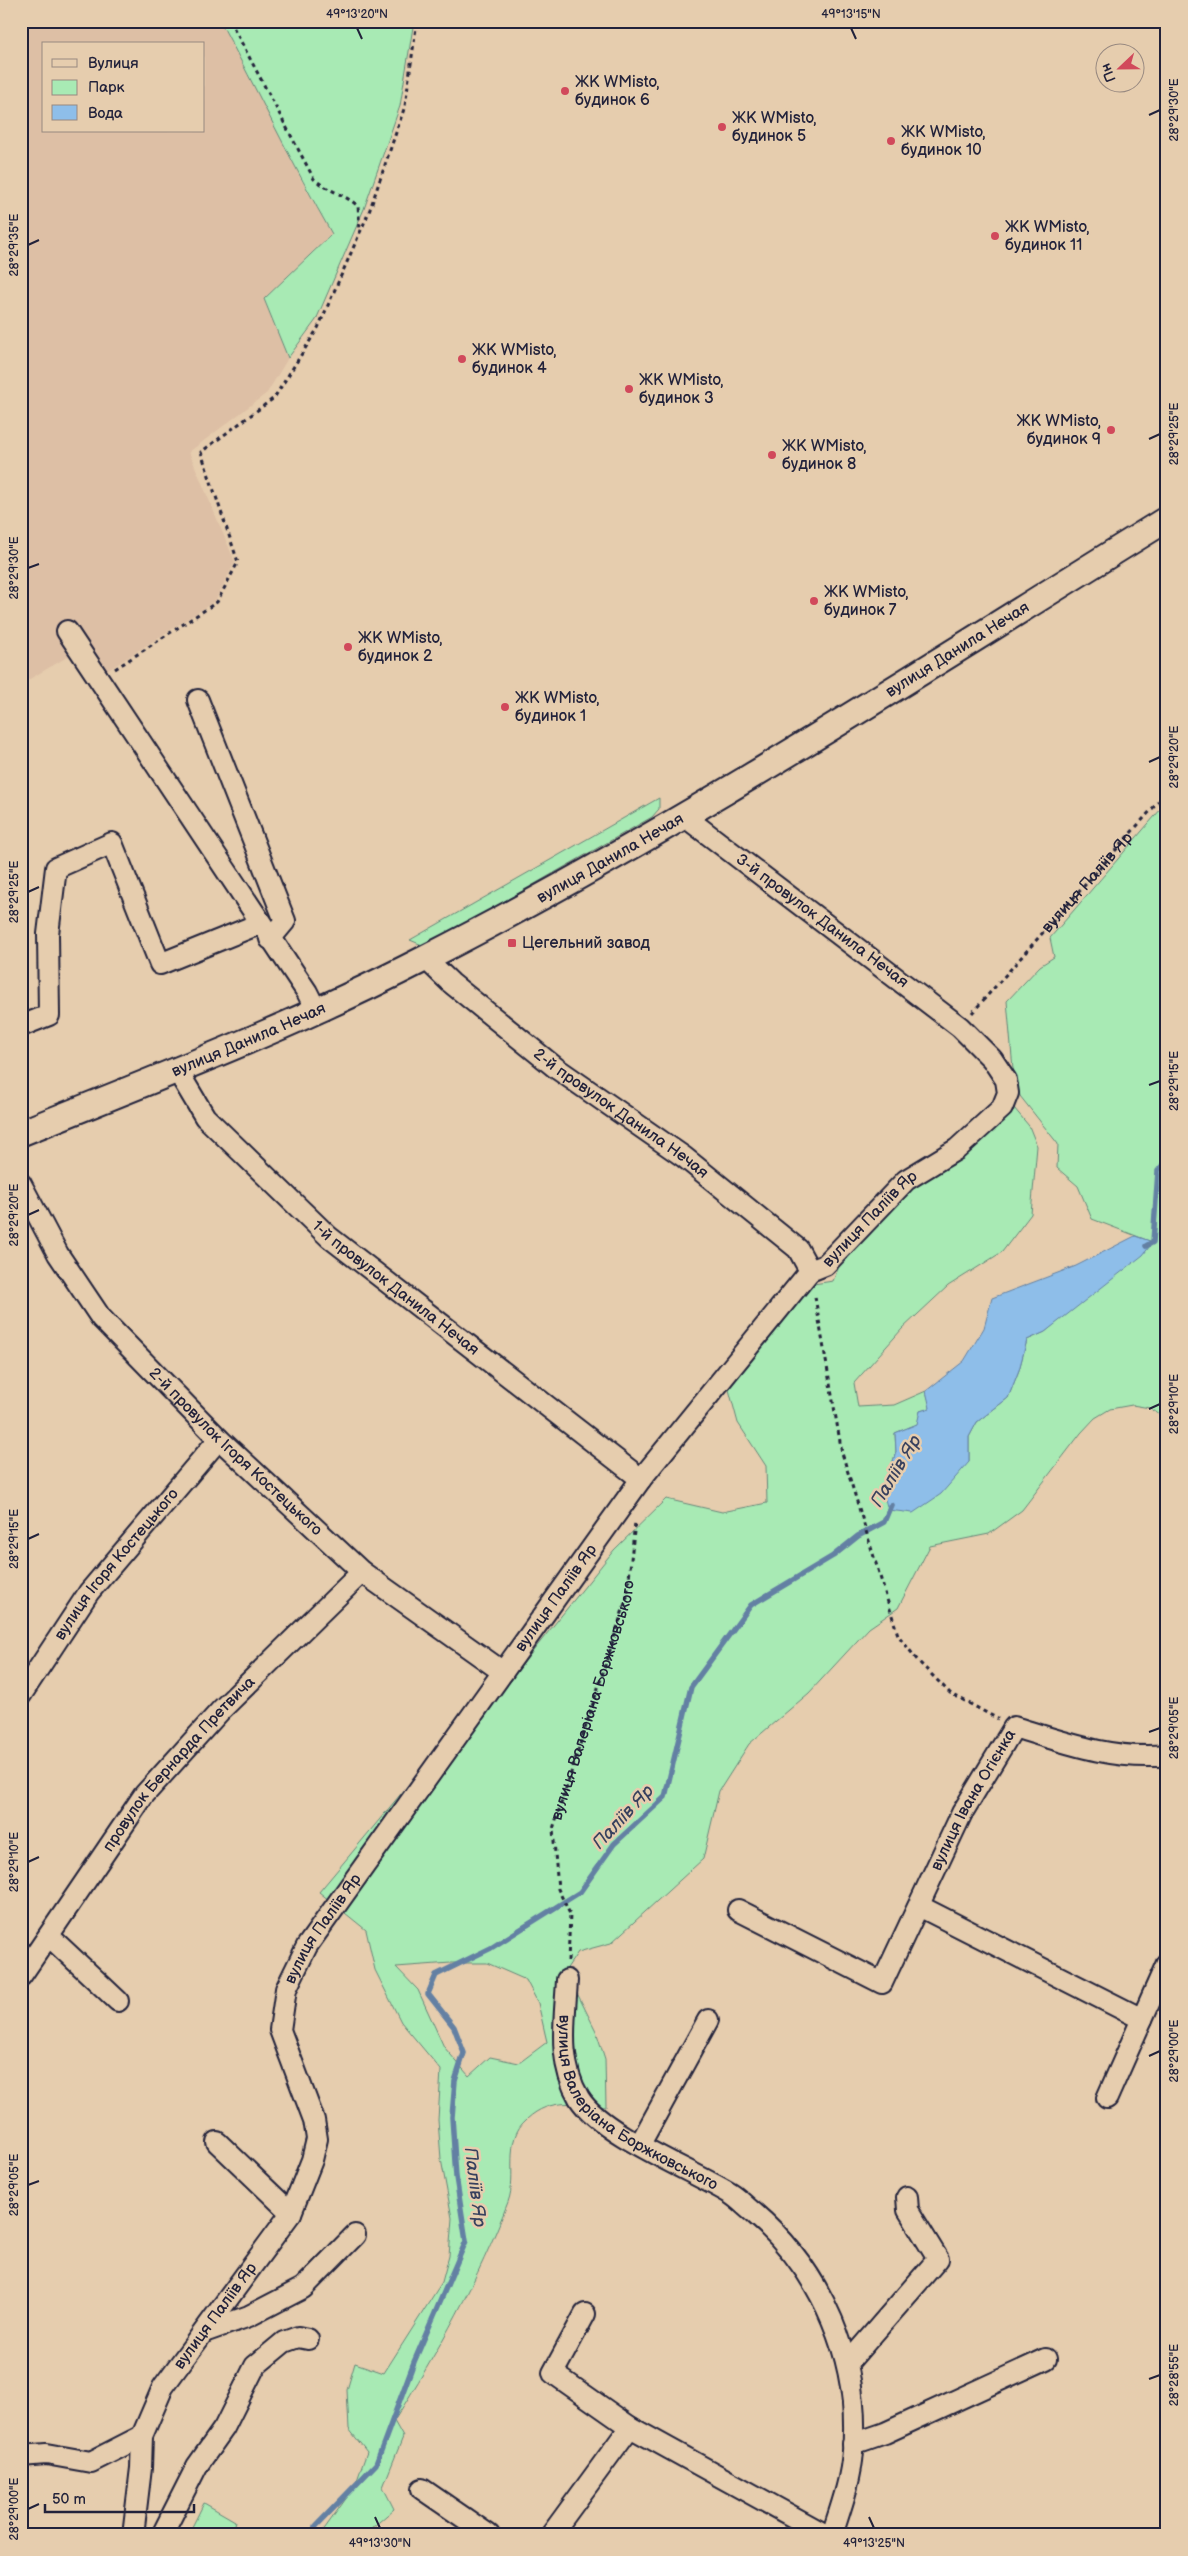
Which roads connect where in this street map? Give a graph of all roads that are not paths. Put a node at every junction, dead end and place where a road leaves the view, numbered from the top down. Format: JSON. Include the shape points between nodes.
{"nodes":[{"id":1,"x":1167,"y":519,"type":"edge"},
{"id":2,"x":66,"y":631,"type":"dead end"},
{"id":3,"x":198,"y":700,"type":"dead end"},
{"id":4,"x":684,"y":816,"type":"junction"},
{"id":5,"x":264,"y":931,"type":"junction"},
{"id":6,"x":426,"y":958,"type":"junction"},
{"id":7,"x":316,"y":1010,"type":"junction"},
{"id":8,"x":21,"y":1026,"type":"edge"},
{"id":9,"x":960,"y":1027,"type":"joint"},
{"id":10,"x":177,"y":1070,"type":"junction"},
{"id":11,"x":21,"y":1133,"type":"edge"},
{"id":12,"x":21,"y":1184,"type":"edge"},
{"id":13,"x":810,"y":1272,"type":"junction"},
{"id":14,"x":219,"y":1439,"type":"junction"},
{"id":15,"x":641,"y":1479,"type":"junction"},
{"id":16,"x":362,"y":1572,"type":"junction"},
{"id":17,"x":503,"y":1672,"type":"junction"},
{"id":18,"x":21,"y":1695,"type":"edge"},
{"id":19,"x":1167,"y":1755,"type":"edge"},
{"id":20,"x":919,"y":1906,"type":"junction"},
{"id":21,"x":738,"y":1910,"type":"dead end"},
{"id":22,"x":48,"y":1936,"type":"junction"},
{"id":23,"x":1167,"y":1963,"type":"edge"},
{"id":24,"x":21,"y":1976,"type":"edge"},
{"id":25,"x":567,"y":1980,"type":"road end"},
{"id":26,"x":118,"y":2001,"type":"dead end"},
{"id":27,"x":1142,"y":2019,"type":"junction"},
{"id":28,"x":708,"y":2020,"type":"dead end"},
{"id":29,"x":1108,"y":2098,"type":"dead end"},
{"id":30,"x":217,"y":2142,"type":"dead end"},
{"id":31,"x":640,"y":2144,"type":"junction"},
{"id":32,"x":906,"y":2197,"type":"dead end"},
{"id":33,"x":291,"y":2213,"type":"junction"},
{"id":34,"x":355,"y":2235,"type":"dead end"},
{"id":35,"x":585,"y":2314,"type":"dead end"},
{"id":36,"x":204,"y":2332,"type":"junction"},
{"id":37,"x":308,"y":2339,"type":"dead end"},
{"id":38,"x":1046,"y":2359,"type":"dead end"},
{"id":39,"x":847,"y":2364,"type":"junction"},
{"id":40,"x":630,"y":2427,"type":"junction"},
{"id":41,"x":142,"y":2436,"type":"junction"},
{"id":42,"x":853,"y":2444,"type":"junction"},
{"id":43,"x":21,"y":2456,"type":"edge"},
{"id":44,"x":422,"y":2489,"type":"dead end"},
{"id":45,"x":134,"y":2535,"type":"edge"},
{"id":46,"x":162,"y":2535,"type":"edge"},
{"id":47,"x":489,"y":2535,"type":"edge"},
{"id":48,"x":551,"y":2535,"type":"edge"},
{"id":49,"x":826,"y":2535,"type":"edge"},
{"id":50,"x":832,"y":2535,"type":"edge"}],
"edges":[{"from":1,"to":4,"type":"main road","name":"вулиця Данила Нечая"},
{"from":2,"to":5,"type":"street"},
{"from":3,"to":5,"type":"street","via":[[285,921]]},
{"from":4,"to":6,"type":"main road","name":"вулиця Данила Нечая"},
{"from":4,"to":9,"type":"street","name":"3-й провулок Данила Нечая"},
{"from":5,"to":7,"type":"street"},
{"from":5,"to":8,"type":"street","via":[[160,964],[112,843],[56,868],[48,934],[49,1016]]},
{"from":6,"to":7,"type":"main road","name":"вулиця Данила Нечая"},
{"from":6,"to":13,"type":"street","name":"2-й провулок Данила Нечая","via":[[556,1068],[684,1157],[798,1249]]},
{"from":7,"to":10,"type":"main road","name":"вулиця Данила Нечая"},
{"from":9,"to":13,"type":"street","name":"вулиця Паліїв Яр","via":[[992,1059],[1006,1080],[1008,1093],[1002,1108],[957,1148],[906,1180],[826,1266]]},
{"from":10,"to":11,"type":"main road","name":"вулиця Данила Нечая"},
{"from":10,"to":15,"type":"street","name":"1-й провулок Данила Нечая","via":[[205,1117],[329,1237]]},
{"from":12,"to":14,"type":"street","name":"2-й провулок Ігоря Костецького","via":[[58,1254],[102,1318]]},
{"from":13,"to":15,"type":"street","name":"вулиця Паліїв Яр"},
{"from":14,"to":16,"type":"street","name":"2-й провулок Ігоря Костецького"},
{"from":14,"to":18,"type":"street","name":"вулиця Ігоря Костецького","via":[[89,1592]]},
{"from":15,"to":17,"type":"street","name":"вулиця Паліїв Яр"},
{"from":16,"to":17,"type":"street","name":"2-й провулок Ігоря Костецького"},
{"from":16,"to":22,"type":"street","name":"провулок Бернарда Претвича","via":[[221,1710],[144,1795]]},
{"from":17,"to":33,"type":"street","name":"вулиця Паліїв Яр","via":[[307,1946],[286,1989],[280,2030],[314,2120],[317,2139]]},
{"from":19,"to":20,"type":"street","name":"вулиця Івана Огієнка","via":[[1130,1756],[1074,1745],[1014,1727],[962,1813]]},
{"from":20,"to":21,"type":"street","name":"вулиця Івана Огієнка","via":[[882,1983]]},
{"from":20,"to":27,"type":"street"},
{"from":22,"to":24,"type":"street","name":"провулок Бернарда Претвича"},
{"from":22,"to":26,"type":"street"},
{"from":23,"to":27,"type":"street"},
{"from":25,"to":31,"type":"street","name":"вулиця Валеріана Боржковського","via":[[564,2054],[568,2076],[580,2099],[600,2122]]},
{"from":27,"to":29,"type":"street"},
{"from":28,"to":31,"type":"street"},
{"from":30,"to":33,"type":"street"},
{"from":31,"to":39,"type":"street","name":"вулиця Валеріана Боржковського","via":[[732,2195],[775,2231],[808,2272],[830,2313]]},
{"from":32,"to":39,"type":"street","via":[[908,2210],[938,2259]]},
{"from":33,"to":36,"type":"street","name":"вулиця Паліїв Яр"},
{"from":34,"to":36,"type":"street","via":[[303,2288],[249,2316]]},
{"from":35,"to":40,"type":"street","via":[[553,2373]]},
{"from":36,"to":41,"type":"street","name":"вулиця Паліїв Яр","via":[[163,2387]]},
{"from":37,"to":46,"type":"street","via":[[298,2337],[284,2342],[255,2366],[224,2428],[197,2466]]},
{"from":38,"to":42,"type":"street","via":[[885,2434]]},
{"from":39,"to":42,"type":"street","name":"вулиця Валеріана Боржковського","via":[[853,2408]]},
{"from":40,"to":48,"type":"street"},
{"from":40,"to":49,"type":"street"},
{"from":41,"to":43,"type":"street","via":[[91,2462],[46,2454]]},
{"from":41,"to":45,"type":"street","name":"вулиця Паліїв Яр","via":[[142,2468]]},
{"from":42,"to":50,"type":"street","name":"вулиця Валеріана Боржковського","via":[[845,2496]]},
{"from":44,"to":47,"type":"street"}]}
